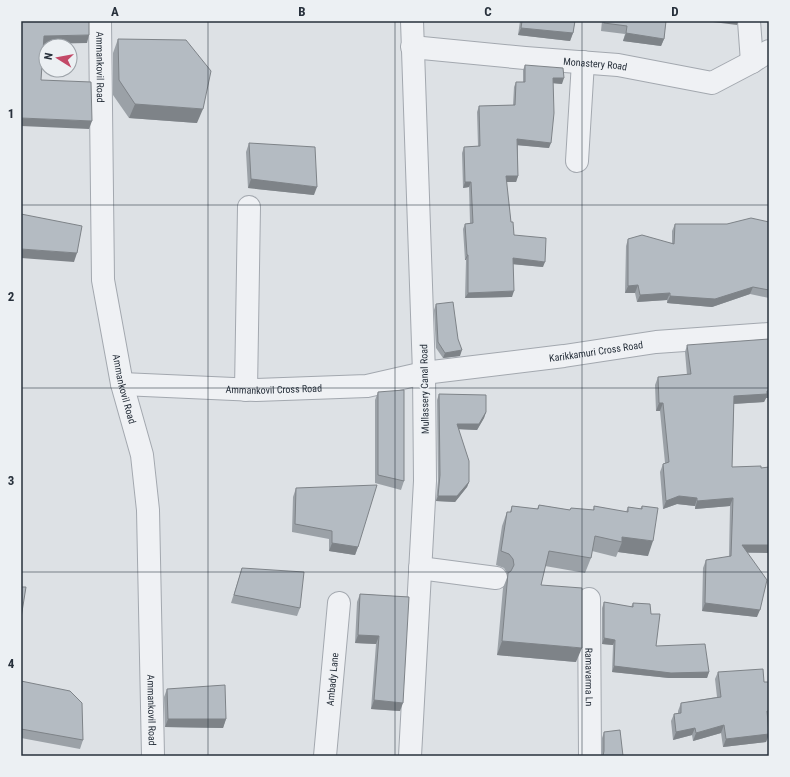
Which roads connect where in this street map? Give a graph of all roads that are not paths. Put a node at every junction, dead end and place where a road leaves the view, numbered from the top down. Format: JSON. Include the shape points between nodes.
{"nodes":[{"id":1,"x":100,"y":21,"type":"edge"},
{"id":2,"x":412,"y":21,"type":"edge"},
{"id":3,"x":749,"y":21,"type":"edge"},
{"id":4,"x":412,"y":47,"type":"junction"},
{"id":5,"x":761,"y":56,"type":"edge"},
{"id":6,"x":583,"y":62,"type":"junction"},
{"id":7,"x":576,"y":161,"type":"dead end"},
{"id":8,"x":249,"y":207,"type":"dead end"},
{"id":9,"x":769,"y":334,"type":"edge"},
{"id":10,"x":424,"y":373,"type":"junction"},
{"id":11,"x":122,"y":384,"type":"junction"},
{"id":12,"x":246,"y":390,"type":"junction"},
{"id":13,"x":420,"y":568,"type":"junction"},
{"id":14,"x":496,"y":578,"type":"dead end"},
{"id":15,"x":588,"y":599,"type":"dead end"},
{"id":16,"x":339,"y":603,"type":"dead end"},
{"id":17,"x":153,"y":756,"type":"edge"},
{"id":18,"x":325,"y":756,"type":"edge"},
{"id":19,"x":410,"y":756,"type":"edge"},
{"id":20,"x":590,"y":756,"type":"edge"}],
"edges":[{"from":1,"to":11,"type":"street","name":"Ammankovil Road","via":[[103,280]]},
{"from":2,"to":4,"type":"street","name":"Mullassery Canal Road"},
{"from":3,"to":5,"type":"street"},
{"from":4,"to":6,"type":"street","name":"Monastery Road"},
{"from":4,"to":10,"type":"street","name":"Mullassery Canal Road"},
{"from":5,"to":6,"type":"street","name":"Monastery Road","via":[[712,83],[618,65]]},
{"from":6,"to":7,"type":"street"},
{"from":8,"to":12,"type":"street"},
{"from":9,"to":10,"type":"street","name":"Karikkamuri Cross Road","via":[[656,342]]},
{"from":10,"to":12,"type":"street","name":"Ammankovil Cross Road","via":[[367,386]]},
{"from":10,"to":13,"type":"street","name":"Mullassery Canal Road","via":[[425,481]]},
{"from":11,"to":12,"type":"street","name":"Ammankovil Cross Road"},
{"from":11,"to":17,"type":"street","name":"Ammankovil Road","via":[[142,455],[148,510]]},
{"from":13,"to":14,"type":"street"},
{"from":13,"to":19,"type":"street","name":"Mullassery Canal Road"},
{"from":15,"to":20,"type":"street","name":"Ramavarma Ln"},
{"from":16,"to":18,"type":"street","name":"Ambady Lane"}]}
